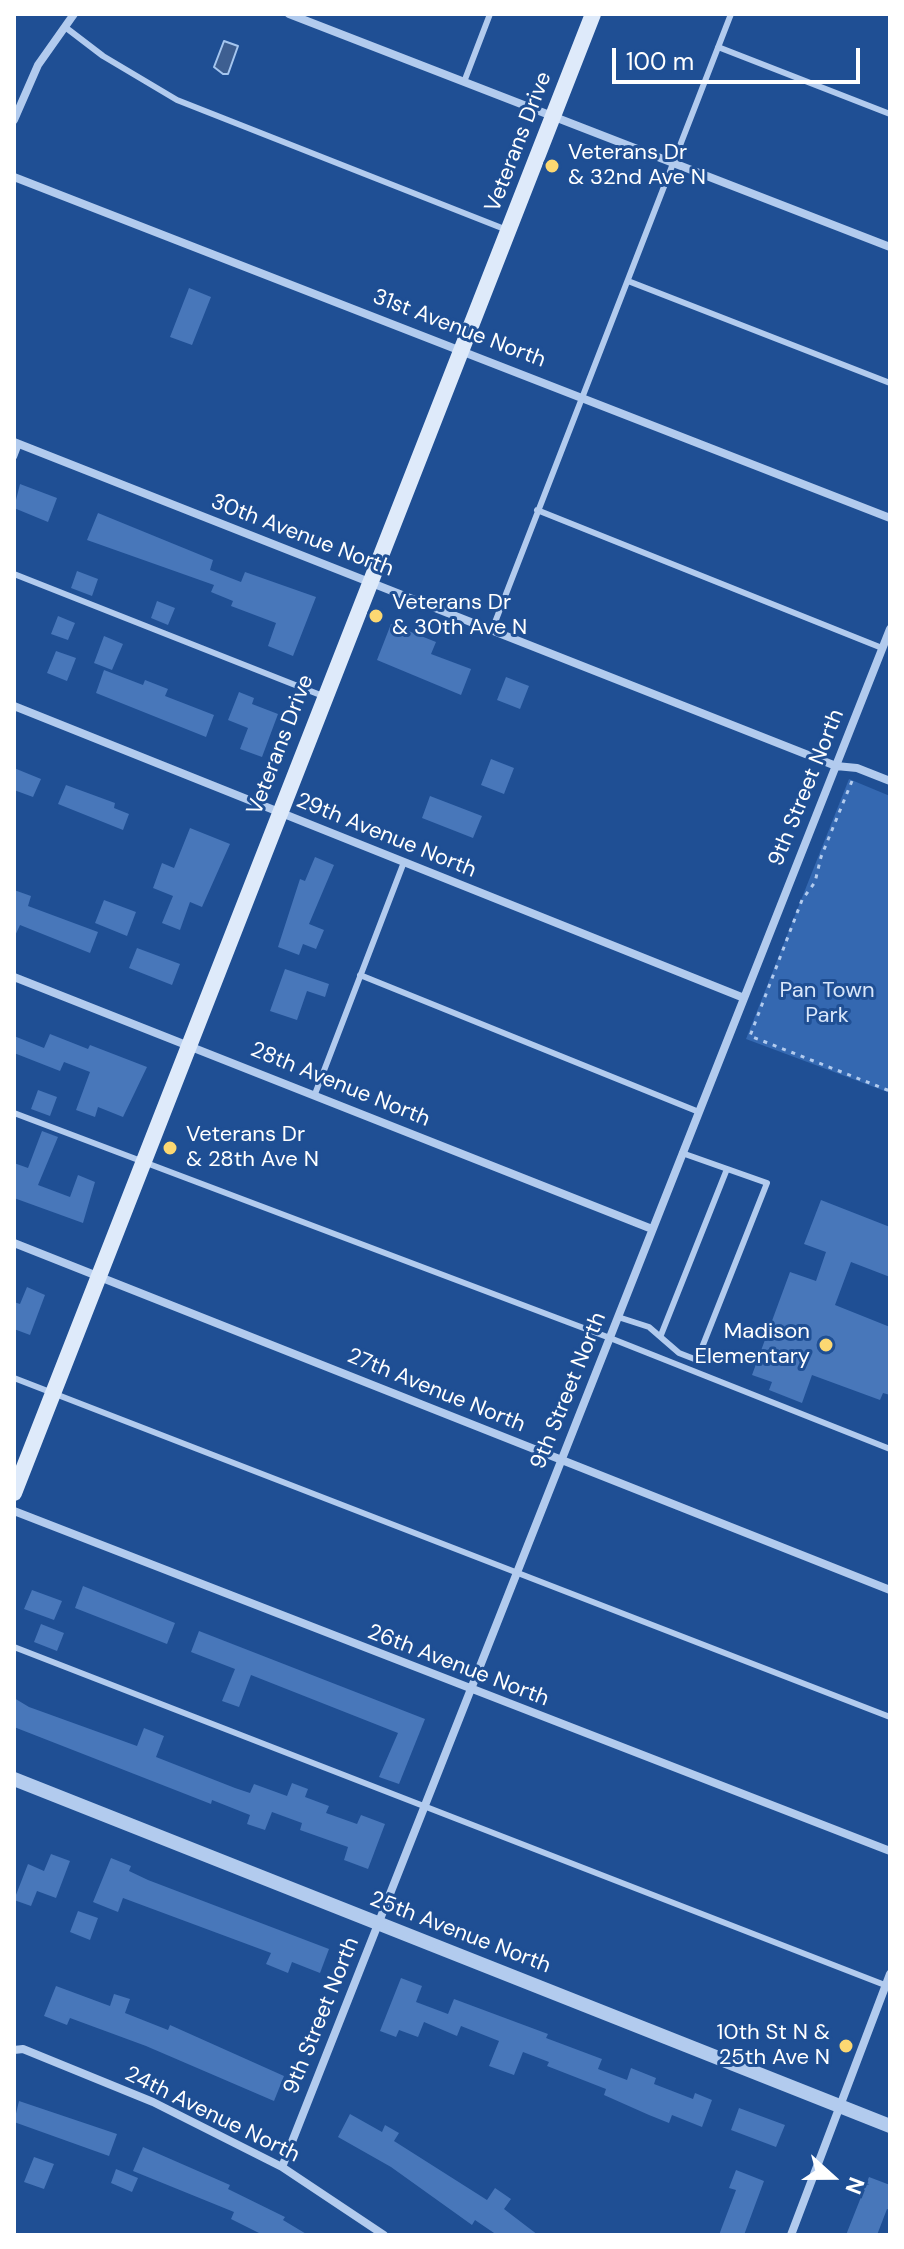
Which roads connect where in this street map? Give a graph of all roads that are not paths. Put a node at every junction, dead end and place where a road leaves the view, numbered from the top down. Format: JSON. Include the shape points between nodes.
{"nodes":[{"id":1,"x":74,"y":14,"type":"edge"},
{"id":2,"x":289,"y":14,"type":"edge"},
{"id":3,"x":490,"y":14,"type":"edge"},
{"id":4,"x":593,"y":14,"type":"edge"},
{"id":5,"x":731,"y":14,"type":"edge"},
{"id":6,"x":65,"y":27,"type":"junction"},
{"id":7,"x":718,"y":47,"type":"junction"},
{"id":8,"x":464,"y":82,"type":"junction"},
{"id":9,"x":890,"y":114,"type":"edge"},
{"id":10,"x":553,"y":116,"type":"junction"},
{"id":11,"x":14,"y":120,"type":"edge"},
{"id":12,"x":673,"y":163,"type":"junction"},
{"id":13,"x":14,"y":177,"type":"edge"},
{"id":14,"x":507,"y":230,"type":"junction"},
{"id":15,"x":890,"y":247,"type":"edge"},
{"id":16,"x":628,"y":281,"type":"junction"},
{"id":17,"x":461,"y":349,"type":"junction"},
{"id":18,"x":890,"y":383,"type":"edge"},
{"id":19,"x":580,"y":396,"type":"junction"},
{"id":20,"x":17,"y":443,"type":"edge"},
{"id":21,"x":14,"y":457,"type":"edge"},
{"id":22,"x":537,"y":510,"type":"junction"},
{"id":23,"x":890,"y":518,"type":"edge"},
{"id":24,"x":14,"y":574,"type":"edge"},
{"id":25,"x":369,"y":582,"type":"junction"},
{"id":26,"x":890,"y":629,"type":"edge"},
{"id":27,"x":492,"y":630,"type":"junction"},
{"id":28,"x":882,"y":648,"type":"junction"},
{"id":29,"x":324,"y":697,"type":"junction"},
{"id":30,"x":14,"y":706,"type":"edge"},
{"id":31,"x":836,"y":766,"type":"junction"},
{"id":32,"x":890,"y":781,"type":"edge"},
{"id":33,"x":279,"y":812,"type":"junction"},
{"id":34,"x":404,"y":862,"type":"junction"},
{"id":35,"x":360,"y":975,"type":"junction"},
{"id":36,"x":14,"y":977,"type":"edge"},
{"id":37,"x":744,"y":998,"type":"junction"},
{"id":38,"x":189,"y":1044,"type":"junction"},
{"id":39,"x":315,"y":1094,"type":"junction"},
{"id":40,"x":699,"y":1112,"type":"junction"},
{"id":41,"x":14,"y":1113,"type":"edge"},
{"id":42,"x":682,"y":1153,"type":"junction"},
{"id":43,"x":143,"y":1163,"type":"junction"},
{"id":44,"x":727,"y":1169,"type":"junction"},
{"id":45,"x":652,"y":1229,"type":"junction"},
{"id":46,"x":14,"y":1243,"type":"edge"},
{"id":47,"x":99,"y":1277,"type":"junction"},
{"id":48,"x":618,"y":1317,"type":"junction"},
{"id":49,"x":661,"y":1335,"type":"junction"},
{"id":50,"x":610,"y":1338,"type":"junction"},
{"id":51,"x":14,"y":1378,"type":"edge"},
{"id":52,"x":53,"y":1393,"type":"junction"},
{"id":53,"x":890,"y":1449,"type":"edge"},
{"id":54,"x":561,"y":1460,"type":"junction"},
{"id":55,"x":14,"y":1493,"type":"edge"},
{"id":56,"x":14,"y":1511,"type":"edge"},
{"id":57,"x":517,"y":1573,"type":"junction"},
{"id":58,"x":890,"y":1590,"type":"edge"},
{"id":59,"x":14,"y":1647,"type":"edge"},
{"id":60,"x":470,"y":1691,"type":"junction"},
{"id":61,"x":890,"y":1717,"type":"edge"},
{"id":62,"x":14,"y":1779,"type":"edge"},
{"id":63,"x":424,"y":1807,"type":"junction"},
{"id":64,"x":890,"y":1851,"type":"edge"},
{"id":65,"x":378,"y":1925,"type":"junction"},
{"id":66,"x":890,"y":1974,"type":"edge"},
{"id":67,"x":888,"y":1986,"type":"edge"},
{"id":68,"x":14,"y":2050,"type":"edge"},
{"id":69,"x":838,"y":2105,"type":"junction"},
{"id":70,"x":890,"y":2126,"type":"edge"},
{"id":71,"x":282,"y":2167,"type":"junction"},
{"id":72,"x":384,"y":2235,"type":"edge"},
{"id":73,"x":791,"y":2235,"type":"edge"}],
"edges":[{"from":1,"to":6,"type":"street"},
{"from":2,"to":8,"type":"street"},
{"from":3,"to":8,"type":"lane"},
{"from":4,"to":10,"type":"main road","name":"Veterans Drive"},
{"from":5,"to":7,"type":"lane"},
{"from":6,"to":11,"type":"street","via":[[38,65]]},
{"from":6,"to":14,"type":"lane","via":[[177,100]]},
{"from":7,"to":9,"type":"lane"},
{"from":7,"to":12,"type":"lane"},
{"from":8,"to":10,"type":"street"},
{"from":10,"to":12,"type":"street"},
{"from":10,"to":14,"type":"main road","name":"Veterans Drive"},
{"from":12,"to":15,"type":"street"},
{"from":12,"to":16,"type":"lane"},
{"from":13,"to":17,"type":"street","name":"31st Avenue North"},
{"from":14,"to":17,"type":"main road","name":"Veterans Drive"},
{"from":16,"to":18,"type":"lane"},
{"from":16,"to":19,"type":"lane"},
{"from":17,"to":19,"type":"street","name":"31st Avenue North"},
{"from":17,"to":25,"type":"main road","name":"Veterans Drive"},
{"from":19,"to":22,"type":"lane"},
{"from":19,"to":23,"type":"street","name":"31st Avenue North"},
{"from":20,"to":21,"type":"lane"},
{"from":20,"to":25,"type":"street","name":"30th Avenue North"},
{"from":22,"to":27,"type":"lane"},
{"from":22,"to":28,"type":"lane"},
{"from":24,"to":29,"type":"lane"},
{"from":25,"to":27,"type":"street","name":"30th Avenue North"},
{"from":25,"to":29,"type":"main road","name":"Veterans Drive"},
{"from":26,"to":28,"type":"street","name":"9th Street North"},
{"from":27,"to":31,"type":"street","name":"30th Avenue North"},
{"from":28,"to":31,"type":"street","name":"9th Street North"},
{"from":29,"to":33,"type":"main road","name":"Veterans Drive"},
{"from":30,"to":33,"type":"street","name":"29th Avenue North"},
{"from":31,"to":32,"type":"street","name":"30th Avenue North"},
{"from":31,"to":37,"type":"street","name":"9th Street North"},
{"from":33,"to":34,"type":"street","name":"29th Avenue North"},
{"from":33,"to":38,"type":"main road","name":"Veterans Drive"},
{"from":34,"to":35,"type":"lane"},
{"from":34,"to":37,"type":"street","name":"29th Avenue North"},
{"from":35,"to":39,"type":"lane"},
{"from":35,"to":40,"type":"lane"},
{"from":36,"to":38,"type":"street","name":"28th Avenue North"},
{"from":37,"to":40,"type":"street","name":"9th Street North"},
{"from":38,"to":39,"type":"street","name":"28th Avenue North"},
{"from":38,"to":43,"type":"main road","name":"Veterans Drive"},
{"from":39,"to":45,"type":"street","name":"28th Avenue North"},
{"from":40,"to":42,"type":"street","name":"9th Street North"},
{"from":41,"to":43,"type":"lane"},
{"from":42,"to":44,"type":"lane"},
{"from":42,"to":45,"type":"street","name":"9th Street North"},
{"from":43,"to":47,"type":"main road","name":"Veterans Drive"},
{"from":43,"to":50,"type":"lane"},
{"from":44,"to":49,"type":"lane"},
{"from":44,"to":49,"type":"lane","via":[[767,1183],[697,1360],[679,1353]]},
{"from":45,"to":48,"type":"street","name":"9th Street North"},
{"from":46,"to":47,"type":"street","name":"27th Avenue North"},
{"from":47,"to":52,"type":"main road","name":"Veterans Drive"},
{"from":47,"to":54,"type":"street","name":"27th Avenue North"},
{"from":48,"to":49,"type":"lane"},
{"from":48,"to":50,"type":"street","name":"9th Street North"},
{"from":50,"to":53,"type":"lane"},
{"from":50,"to":54,"type":"street","name":"9th Street North"},
{"from":51,"to":52,"type":"lane"},
{"from":52,"to":55,"type":"main road","name":"Veterans Drive"},
{"from":52,"to":57,"type":"lane"},
{"from":54,"to":57,"type":"street","name":"9th Street North"},
{"from":54,"to":58,"type":"street","name":"27th Avenue North"},
{"from":56,"to":60,"type":"street","name":"26th Avenue North"},
{"from":57,"to":60,"type":"street","name":"9th Street North"},
{"from":57,"to":61,"type":"lane"},
{"from":59,"to":63,"type":"lane"},
{"from":60,"to":63,"type":"street","name":"9th Street North"},
{"from":60,"to":64,"type":"street","name":"26th Avenue North"},
{"from":62,"to":65,"type":"street","name":"25th Avenue North"},
{"from":63,"to":65,"type":"street","name":"9th Street North"},
{"from":63,"to":67,"type":"lane"},
{"from":65,"to":69,"type":"street","name":"25th Avenue North"},
{"from":65,"to":71,"type":"street","name":"9th Street North"},
{"from":66,"to":67,"type":"street"},
{"from":67,"to":69,"type":"street"},
{"from":68,"to":71,"type":"street","name":"24th Avenue North","via":[[23,2049],[153,2102]]},
{"from":69,"to":70,"type":"street","name":"25th Avenue North"},
{"from":69,"to":73,"type":"street"},
{"from":71,"to":72,"type":"street","name":"24th Avenue North"}]}
